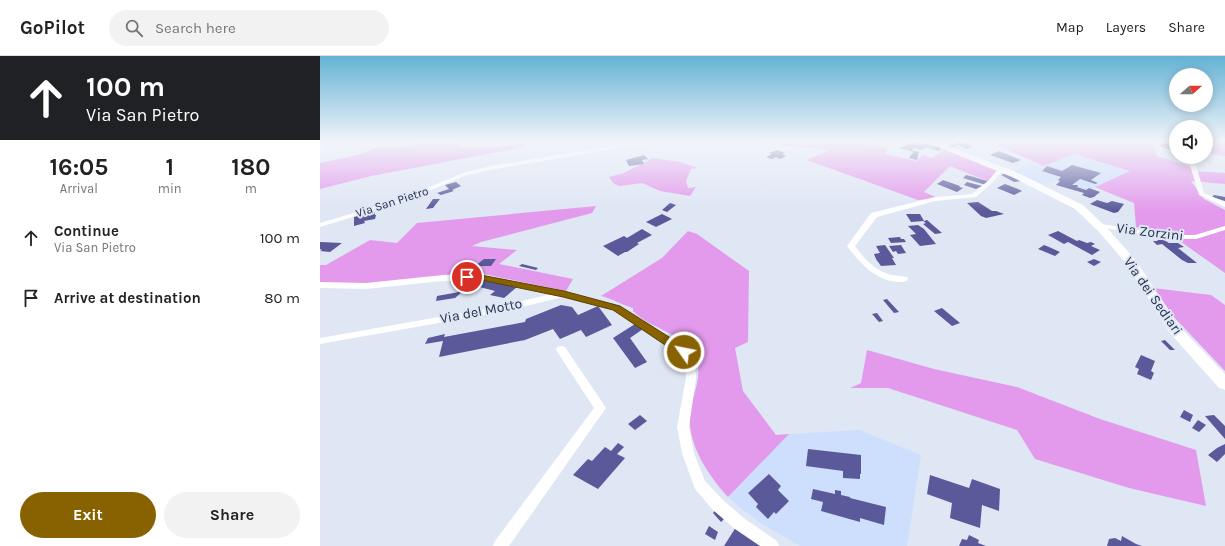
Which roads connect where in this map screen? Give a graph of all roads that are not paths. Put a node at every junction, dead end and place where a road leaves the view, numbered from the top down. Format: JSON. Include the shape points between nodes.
{"nodes":[{"id":1,"x":508,"y":165,"type":"edge"},
{"id":2,"x":987,"y":165,"type":"edge"},
{"id":3,"x":1193,"y":165,"type":"dead end"},
{"id":4,"x":1000,"y":170,"type":"junction"},
{"id":5,"x":1225,"y":205,"type":"edge"},
{"id":6,"x":320,"y":224,"type":"edge"},
{"id":7,"x":1098,"y":225,"type":"junction"},
{"id":8,"x":1225,"y":228,"type":"edge"},
{"id":9,"x":904,"y":279,"type":"dead end"},
{"id":10,"x":320,"y":284,"type":"edge"},
{"id":11,"x":564,"y":294,"type":"junction"},
{"id":12,"x":320,"y":341,"type":"edge"},
{"id":13,"x":561,"y":350,"type":"dead end"},
{"id":14,"x":1225,"y":384,"type":"edge"},
{"id":15,"x":500,"y":546,"type":"edge"},
{"id":16,"x":772,"y":546,"type":"edge"}],
"edges":[{"from":1,"to":6,"type":"street","name":"Via San Pietro","via":[[465,174],[400,201]]},
{"from":2,"to":4,"type":"street","name":"Via dei Sediari"},
{"from":3,"to":5,"type":"street","via":[[1201,194]]},
{"from":4,"to":7,"type":"street","name":"Via dei Sediari","via":[[1015,174],[1080,207]]},
{"from":4,"to":9,"type":"street","via":[[974,196],[935,199],[874,215],[851,246],[856,255],[877,274]]},
{"from":7,"to":8,"type":"street","name":"Via Zorzini","via":[[1170,237],[1196,237]]},
{"from":7,"to":14,"type":"street","name":"Via dei Sediari","via":[[1130,260],[1175,330]]},
{"from":10,"to":11,"type":"street","via":[[366,286],[474,277]]},
{"from":11,"to":12,"type":"street","name":"Via del Motto","via":[[501,309]]},
{"from":11,"to":16,"type":"street","name":"Via del Motto","via":[[617,308],[684,352],[690,364],[691,378],[683,427],[688,453],[700,485],[740,524]]},
{"from":13,"to":15,"type":"street","via":[[600,408]]}]}
